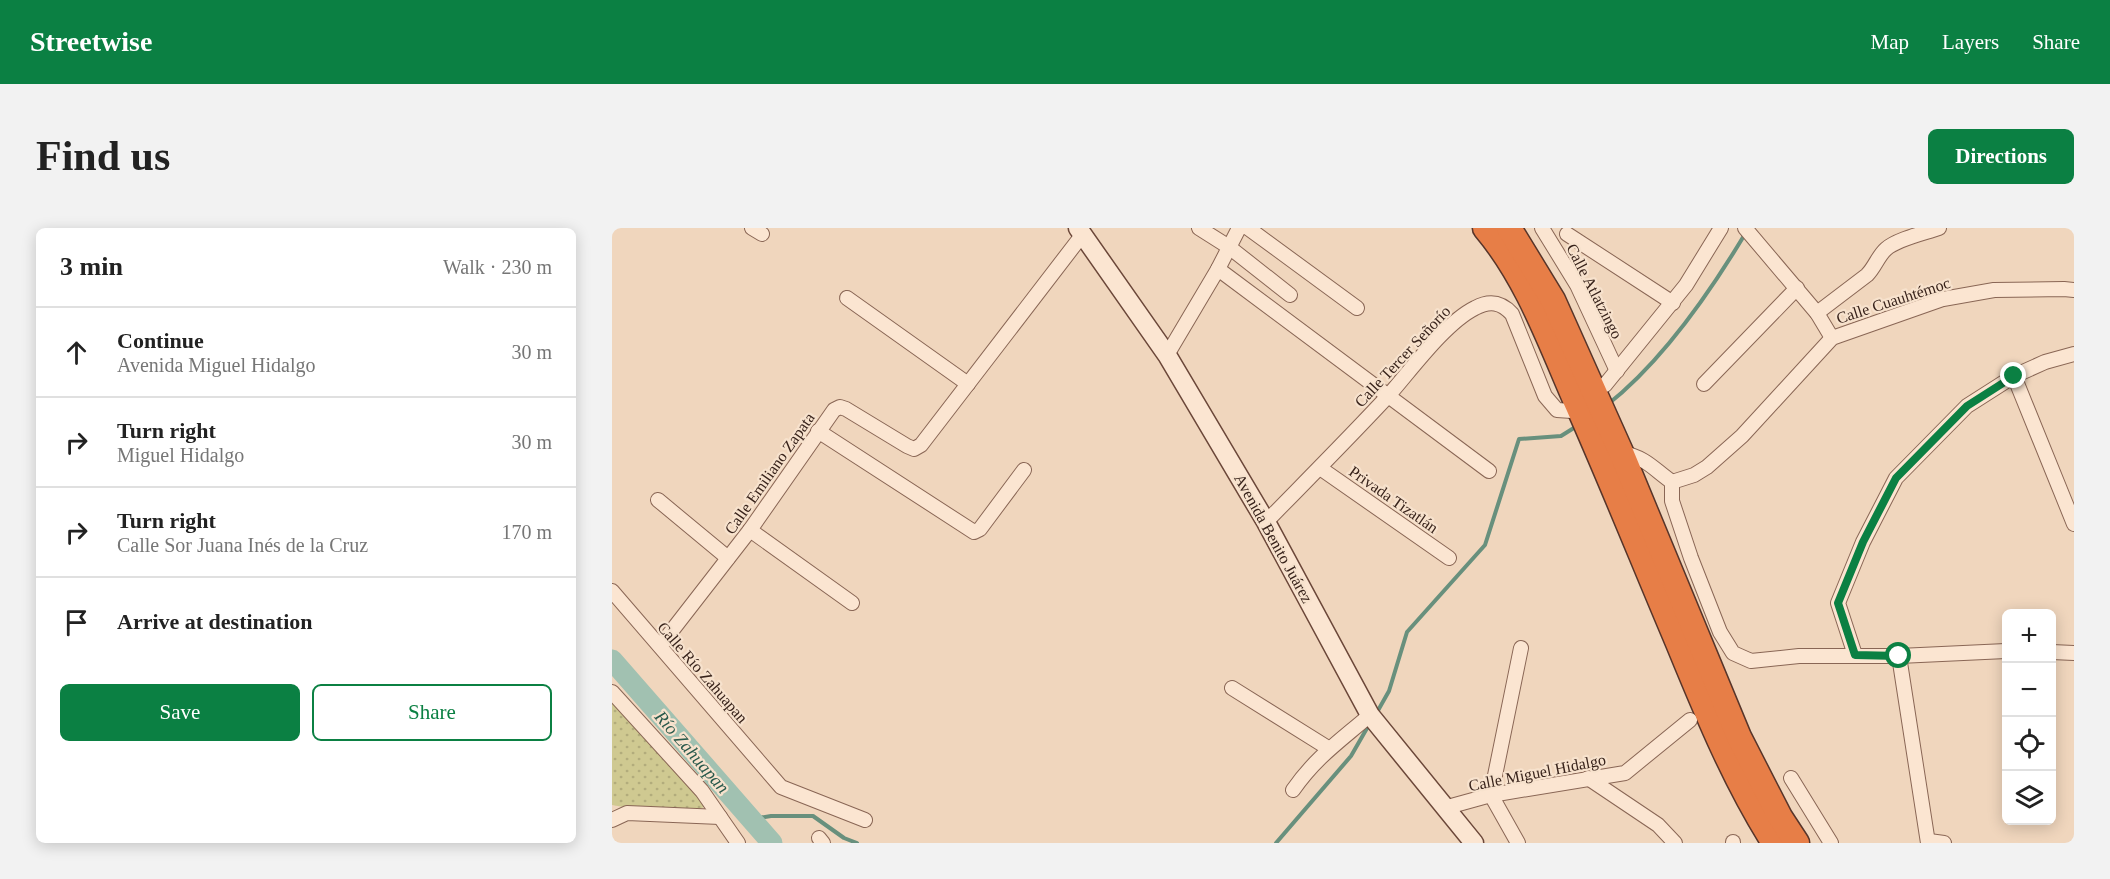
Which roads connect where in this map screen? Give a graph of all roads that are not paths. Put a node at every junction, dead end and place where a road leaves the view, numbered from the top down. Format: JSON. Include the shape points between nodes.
{"nodes":[{"id":1,"x":1199,"y":228,"type":"edge"},
{"id":2,"x":1239,"y":228,"type":"edge"},
{"id":3,"x":1248,"y":228,"type":"edge"},
{"id":4,"x":1485,"y":228,"type":"edge"},
{"id":5,"x":1509,"y":228,"type":"edge"},
{"id":6,"x":1542,"y":228,"type":"edge"},
{"id":7,"x":1721,"y":228,"type":"edge"},
{"id":8,"x":1745,"y":228,"type":"edge"},
{"id":9,"x":1939,"y":228,"type":"edge"},
{"id":10,"x":1081,"y":231,"type":"edge"},
{"id":11,"x":1568,"y":234,"type":"dead end"},
{"id":12,"x":1229,"y":247,"type":"junction"},
{"id":13,"x":1218,"y":269,"type":"junction"},
{"id":14,"x":1797,"y":288,"type":"junction"},
{"id":15,"x":2074,"y":290,"type":"edge"},
{"id":16,"x":1290,"y":295,"type":"dead end"},
{"id":17,"x":847,"y":298,"type":"dead end"},
{"id":18,"x":1673,"y":303,"type":"junction"},
{"id":19,"x":1357,"y":308,"type":"dead end"},
{"id":20,"x":1817,"y":313,"type":"junction"},
{"id":21,"x":1832,"y":338,"type":"junction"},
{"id":22,"x":2074,"y":354,"type":"edge"},
{"id":23,"x":1167,"y":355,"type":"junction"},
{"id":24,"x":1617,"y":371,"type":"junction"},
{"id":25,"x":2014,"y":376,"type":"junction"},
{"id":26,"x":968,"y":384,"type":"junction"},
{"id":27,"x":1704,"y":384,"type":"dead end"},
{"id":28,"x":1605,"y":385,"type":"dead end"},
{"id":29,"x":1389,"y":394,"type":"junction"},
{"id":30,"x":1572,"y":411,"type":"dead end"},
{"id":31,"x":818,"y":431,"type":"junction"},
{"id":32,"x":1621,"y":452,"type":"junction"},
{"id":33,"x":1320,"y":468,"type":"junction"},
{"id":34,"x":1024,"y":470,"type":"dead end"},
{"id":35,"x":1489,"y":471,"type":"dead end"},
{"id":36,"x":1672,"y":482,"type":"junction"},
{"id":37,"x":658,"y":500,"type":"dead end"},
{"id":38,"x":1266,"y":522,"type":"junction"},
{"id":39,"x":2074,"y":524,"type":"edge"},
{"id":40,"x":750,"y":530,"type":"junction"},
{"id":41,"x":728,"y":558,"type":"junction"},
{"id":42,"x":1449,"y":558,"type":"dead end"},
{"id":43,"x":612,"y":591,"type":"edge"},
{"id":44,"x":852,"y":603,"type":"dead end"},
{"id":45,"x":660,"y":646,"type":"junction"},
{"id":46,"x":1521,"y":648,"type":"dead end"},
{"id":47,"x":2002,"y":651,"type":"edge"},
{"id":48,"x":2056,"y":652,"type":"edge"},
{"id":49,"x":2074,"y":653,"type":"edge"},
{"id":50,"x":1855,"y":655,"type":"junction"},
{"id":51,"x":1899,"y":656,"type":"junction"},
{"id":52,"x":1232,"y":688,"type":"dead end"},
{"id":53,"x":612,"y":692,"type":"edge"},
{"id":54,"x":1370,"y":715,"type":"junction"},
{"id":55,"x":1690,"y":720,"type":"dead end"},
{"id":56,"x":1328,"y":748,"type":"junction"},
{"id":57,"x":1588,"y":778,"type":"junction"},
{"id":58,"x":1791,"y":778,"type":"dead end"},
{"id":59,"x":1293,"y":790,"type":"dead end"},
{"id":60,"x":1491,"y":795,"type":"junction"},
{"id":61,"x":1444,"y":808,"type":"junction"},
{"id":62,"x":720,"y":817,"type":"junction"},
{"id":63,"x":612,"y":820,"type":"edge"},
{"id":64,"x":865,"y":820,"type":"dead end"},
{"id":65,"x":1929,"y":842,"type":"edge"},
{"id":66,"x":738,"y":843,"type":"edge"},
{"id":67,"x":1474,"y":843,"type":"edge"},
{"id":68,"x":1518,"y":843,"type":"edge"},
{"id":69,"x":1676,"y":843,"type":"edge"},
{"id":70,"x":1774,"y":843,"type":"edge"},
{"id":71,"x":1797,"y":843,"type":"edge"},
{"id":72,"x":1831,"y":843,"type":"edge"},
{"id":73,"x":1944,"y":843,"type":"edge"}],
"edges":[{"from":1,"to":12,"type":"street"},
{"from":2,"to":12,"type":"street"},
{"from":3,"to":19,"type":"street"},
{"from":4,"to":70,"type":"highway","via":[[1527,290],[1718,737]]},
{"from":5,"to":32,"type":"highway","via":[[1553,300]]},
{"from":6,"to":24,"type":"street","name":"Calle Atlatzingo","via":[[1577,285]]},
{"from":7,"to":18,"type":"street"},
{"from":8,"to":14,"type":"street"},
{"from":9,"to":20,"type":"street","via":[[1888,247],[1874,269]]},
{"from":10,"to":23,"type":"main road","name":"Avenida Benito Juárez"},
{"from":10,"to":26,"type":"street","name":"Calle Emiliano Zapata"},
{"from":11,"to":18,"type":"street"},
{"from":12,"to":13,"type":"street"},
{"from":12,"to":16,"type":"street"},
{"from":13,"to":23,"type":"street"},
{"from":13,"to":29,"type":"street"},
{"from":14,"to":20,"type":"street"},
{"from":14,"to":27,"type":"street"},
{"from":15,"to":21,"type":"street","name":"Calle Cuauhtémoc","via":[[1994,290],[1943,299]]},
{"from":17,"to":26,"type":"street"},
{"from":18,"to":24,"type":"street"},
{"from":20,"to":21,"type":"street"},
{"from":21,"to":36,"type":"street","name":"Calle Cuauhtémoc","via":[[1742,436],[1707,467]]},
{"from":22,"to":25,"type":"street"},
{"from":23,"to":38,"type":"main road","name":"Avenida Benito Juárez"},
{"from":24,"to":28,"type":"street"},
{"from":25,"to":39,"type":"street"},
{"from":25,"to":50,"type":"street","via":[[1967,406],[1896,478],[1838,603]]},
{"from":26,"to":31,"type":"street","name":"Calle Emiliano Zapata","via":[[914,449],[840,407]]},
{"from":29,"to":30,"type":"street","name":"Calle Tercer Señorío","via":[[1463,315],[1486,303],[1496,303],[1512,314],[1551,405],[1557,410]]},
{"from":29,"to":33,"type":"street","name":"Calle Tercer Señorío"},
{"from":29,"to":35,"type":"street"},
{"from":31,"to":34,"type":"street","via":[[974,532]]},
{"from":31,"to":40,"type":"street","name":"Calle Emiliano Zapata"},
{"from":32,"to":36,"type":"street","via":[[1651,464]]},
{"from":32,"to":71,"type":"highway","via":[[1739,737]]},
{"from":33,"to":38,"type":"street","name":"Calle Tercer Señorío"},
{"from":33,"to":42,"type":"street","name":"Privada Tizatlán"},
{"from":36,"to":50,"type":"street","via":[[1672,501],[1691,558],[1720,632],[1733,653],[1751,661]]},
{"from":37,"to":41,"type":"street"},
{"from":38,"to":54,"type":"main road","name":"Avenida Benito Juárez"},
{"from":40,"to":41,"type":"street","name":"Calle Emiliano Zapata"},
{"from":40,"to":44,"type":"street"},
{"from":41,"to":45,"type":"street","name":"Calle Emiliano Zapata"},
{"from":43,"to":45,"type":"street","name":"Calle Río Zahuapan"},
{"from":45,"to":64,"type":"street","name":"Calle Río Zahuapan","via":[[781,787]]},
{"from":46,"to":60,"type":"street"},
{"from":47,"to":51,"type":"street"},
{"from":48,"to":49,"type":"street"},
{"from":50,"to":51,"type":"street"},
{"from":51,"to":65,"type":"street"},
{"from":52,"to":56,"type":"street"},
{"from":53,"to":62,"type":"street","via":[[677,762]]},
{"from":54,"to":56,"type":"street"},
{"from":54,"to":61,"type":"main road","name":"Avenida Benito Juárez"},
{"from":55,"to":57,"type":"street","name":"Calle Miguel Hidalgo","via":[[1625,773]]},
{"from":56,"to":59,"type":"street"},
{"from":57,"to":60,"type":"street","name":"Calle Miguel Hidalgo"},
{"from":57,"to":69,"type":"street","via":[[1658,825]]},
{"from":58,"to":72,"type":"street"},
{"from":60,"to":61,"type":"street","name":"Calle Miguel Hidalgo"},
{"from":60,"to":68,"type":"street"},
{"from":61,"to":67,"type":"main road","name":"Avenida Benito Juárez"},
{"from":62,"to":63,"type":"street","via":[[627,813]]},
{"from":62,"to":66,"type":"street"},
{"from":65,"to":73,"type":"street"}]}
